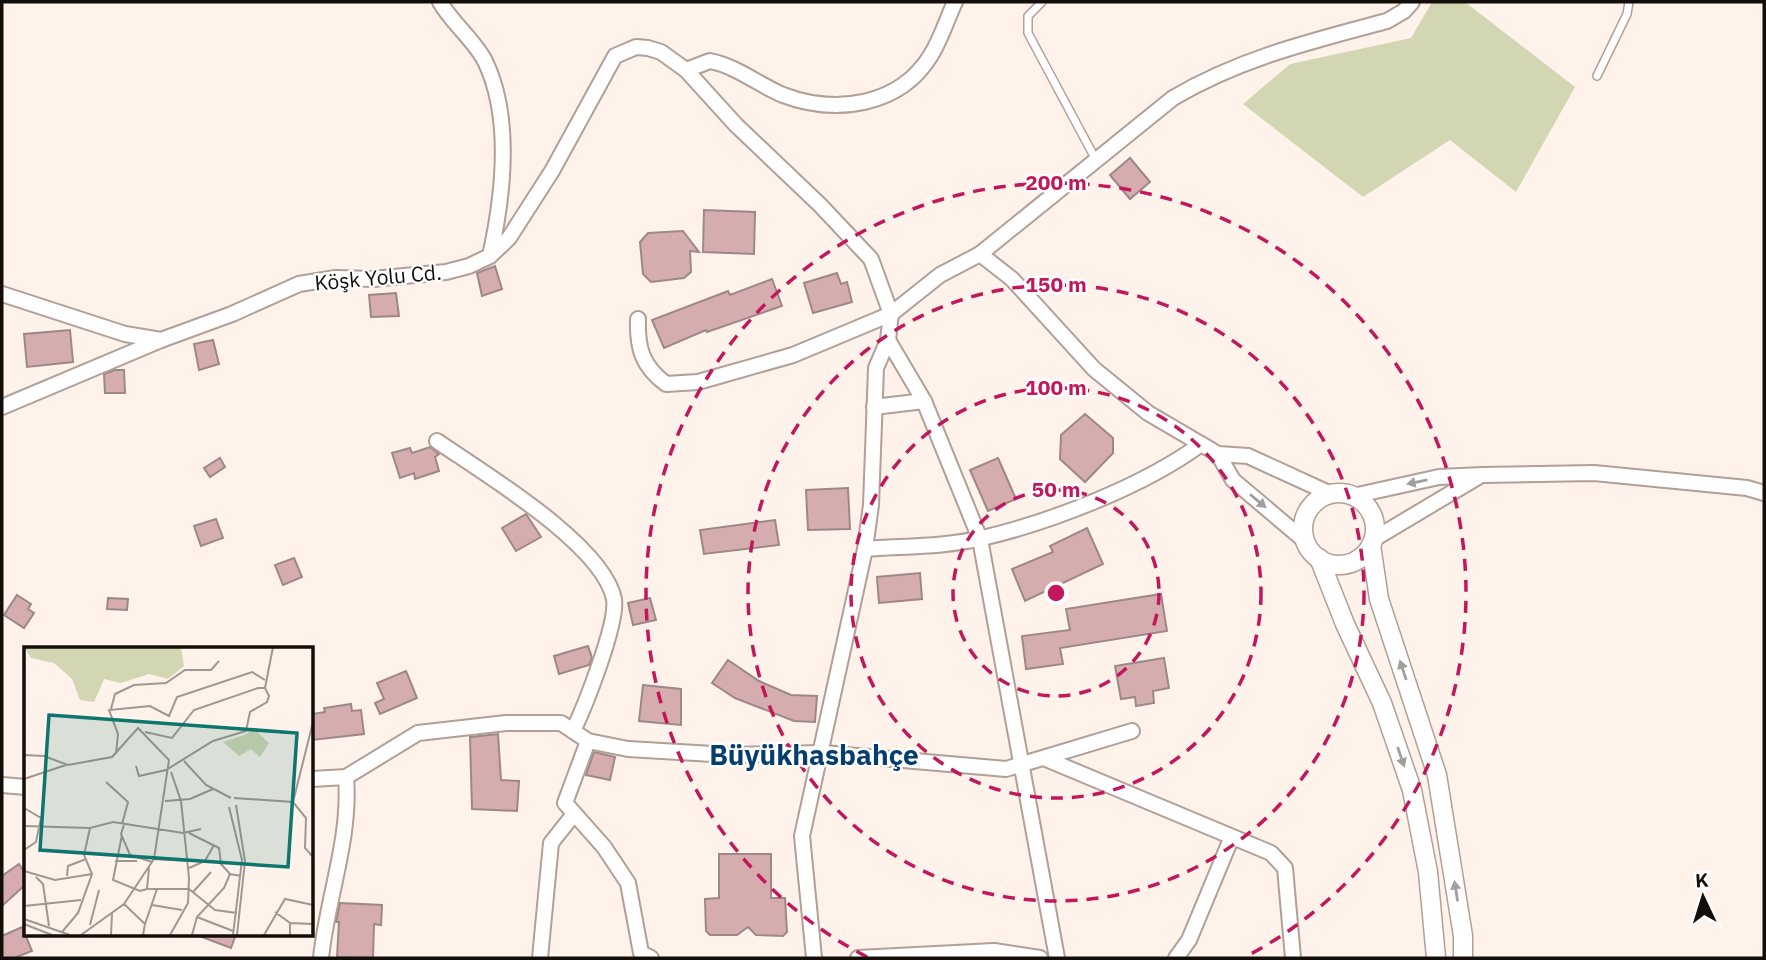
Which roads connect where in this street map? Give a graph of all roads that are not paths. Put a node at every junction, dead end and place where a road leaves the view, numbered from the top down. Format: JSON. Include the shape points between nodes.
{"nodes":[{"id":1,"x":440,"y":2,"type":"edge"},
{"id":2,"x":956,"y":2,"type":"edge"},
{"id":3,"x":1042,"y":2,"type":"edge"},
{"id":4,"x":1412,"y":2,"type":"edge"},
{"id":5,"x":1629,"y":2,"type":"edge"},
{"id":6,"x":686,"y":70,"type":"junction"},
{"id":7,"x":1597,"y":76,"type":"dead end"},
{"id":8,"x":1096,"y":160,"type":"junction"},
{"id":9,"x":980,"y":254,"type":"junction"},
{"id":10,"x":490,"y":256,"type":"junction"},
{"id":11,"x":2,"y":294,"type":"edge"},
{"id":12,"x":891,"y":314,"type":"junction"},
{"id":13,"x":638,"y":319,"type":"dead end"},
{"id":14,"x":161,"y":340,"type":"junction"},
{"id":15,"x":888,"y":340,"type":"junction"},
{"id":16,"x":924,"y":401,"type":"junction"},
{"id":17,"x":2,"y":407,"type":"edge"},
{"id":18,"x":874,"y":407,"type":"junction"},
{"id":19,"x":437,"y":441,"type":"dead end"},
{"id":20,"x":1201,"y":444,"type":"junction"},
{"id":21,"x":1218,"y":454,"type":"junction"},
{"id":22,"x":1483,"y":475,"type":"junction"},
{"id":23,"x":1764,"y":493,"type":"edge"},
{"id":24,"x":1331,"y":494,"type":"junction"},
{"id":25,"x":1353,"y":496,"type":"junction"},
{"id":26,"x":980,"y":539,"type":"junction"},
{"id":27,"x":1306,"y":541,"type":"junction"},
{"id":28,"x":1372,"y":542,"type":"junction"},
{"id":29,"x":865,"y":549,"type":"junction"},
{"id":30,"x":1319,"y":558,"type":"junction"},
{"id":31,"x":1132,"y":730,"type":"dead end"},
{"id":32,"x":573,"y":731,"type":"junction"},
{"id":33,"x":588,"y":741,"type":"junction"},
{"id":34,"x":822,"y":753,"type":"junction"},
{"id":35,"x":1046,"y":759,"type":"junction"},
{"id":36,"x":1022,"y":767,"type":"junction"},
{"id":37,"x":346,"y":777,"type":"junction"},
{"id":38,"x":313,"y":779,"type":"edge"},
{"id":39,"x":2,"y":785,"type":"edge"},
{"id":40,"x":24,"y":787,"type":"edge"},
{"id":41,"x":575,"y":814,"type":"junction"},
{"id":42,"x":1231,"y":839,"type":"junction"},
{"id":43,"x":321,"y":958,"type":"edge"},
{"id":44,"x":540,"y":958,"type":"edge"},
{"id":45,"x":651,"y":958,"type":"edge"},
{"id":46,"x":814,"y":958,"type":"edge"},
{"id":47,"x":858,"y":958,"type":"edge"},
{"id":48,"x":1040,"y":958,"type":"edge"},
{"id":49,"x":1057,"y":958,"type":"edge"},
{"id":50,"x":1176,"y":958,"type":"edge"},
{"id":51,"x":1293,"y":958,"type":"edge"},
{"id":52,"x":1436,"y":958,"type":"edge"},
{"id":53,"x":1464,"y":958,"type":"edge"}],
"edges":[{"from":1,"to":10,"type":"street","via":[[484,61],[496,98],[503,149],[500,211]]},
{"from":2,"to":6,"type":"street","via":[[917,74],[883,97],[859,104],[800,101],[710,61]]},
{"from":3,"to":8,"type":"lane","via":[[1028,16],[1028,33]]},
{"from":4,"to":8,"type":"street","via":[[1387,21],[1267,53],[1205,79],[1173,98]]},
{"from":5,"to":7,"type":"lane"},
{"from":6,"to":10,"type":"street","name":"Köşk Yolu Cd.","via":[[662,52],[648,48],[615,56],[552,171],[509,238]]},
{"from":6,"to":12,"type":"street","via":[[871,259]]},
{"from":8,"to":9,"type":"street"},
{"from":9,"to":12,"type":"street","via":[[940,275]]},
{"from":9,"to":20,"type":"street","via":[[1012,279],[1094,369],[1148,413]]},
{"from":10,"to":14,"type":"street","name":"Köşk Yolu Cd.","via":[[446,272],[299,284]]},
{"from":11,"to":14,"type":"street","via":[[125,334]]},
{"from":12,"to":13,"type":"street","via":[[793,355],[698,382],[666,384],[650,372],[640,354]]},
{"from":12,"to":15,"type":"street"},
{"from":14,"to":17,"type":"street","name":"Köşk Yolu Cd."},
{"from":15,"to":16,"type":"street"},
{"from":15,"to":18,"type":"street","via":[[876,368]]},
{"from":16,"to":18,"type":"street"},
{"from":16,"to":26,"type":"street"},
{"from":18,"to":29,"type":"street"},
{"from":19,"to":32,"type":"street","via":[[537,509],[603,572],[614,600],[590,695]]},
{"from":20,"to":21,"type":"street"},
{"from":20,"to":26,"type":"street","via":[[1168,468],[1038,522]]},
{"from":21,"to":24,"type":"street","via":[[1248,456]]},
{"from":21,"to":27,"type":"street","one_way":true,"via":[[1233,480]]},
{"from":22,"to":23,"type":"street","via":[[1594,473]]},
{"from":22,"to":25,"type":"street","one_way":true,"via":[[1439,477]]},
{"from":22,"to":28,"type":"street"},
{"from":24,"to":25,"type":"street"},
{"from":24,"to":27,"type":"street","via":[[1317,500],[1307,512]]},
{"from":25,"to":28,"type":"street","via":[[1373,517]]},
{"from":26,"to":29,"type":"street"},
{"from":26,"to":36,"type":"street"},
{"from":27,"to":30,"type":"street"},
{"from":28,"to":30,"type":"street","via":[[1361,557],[1348,563],[1333,564]]},
{"from":53,"to":28,"type":"street","one_way":true,"via":[[1437,775],[1379,599]]},
{"from":29,"to":34,"type":"street"},
{"from":30,"to":52,"type":"street","one_way":true,"via":[[1382,704],[1412,790],[1428,872]]},
{"from":31,"to":35,"type":"street"},
{"from":32,"to":33,"type":"street"},
{"from":32,"to":37,"type":"street","via":[[561,723],[506,723],[418,733]]},
{"from":33,"to":34,"type":"street","via":[[677,752]]},
{"from":33,"to":41,"type":"street","via":[[565,803]]},
{"from":34,"to":36,"type":"street"},
{"from":34,"to":46,"type":"street","via":[[802,836]]},
{"from":35,"to":36,"type":"street"},
{"from":35,"to":42,"type":"street"},
{"from":36,"to":49,"type":"street"},
{"from":37,"to":38,"type":"street"},
{"from":37,"to":43,"type":"street","via":[[343,839]]},
{"from":39,"to":40,"type":"street"},
{"from":41,"to":44,"type":"street","via":[[551,843]]},
{"from":41,"to":45,"type":"street","via":[[628,883],[640,953]]},
{"from":42,"to":50,"type":"street","via":[[1189,940]]},
{"from":42,"to":51,"type":"street","via":[[1271,853],[1285,868]]},
{"from":47,"to":48,"type":"street","via":[[994,951]]}]}
